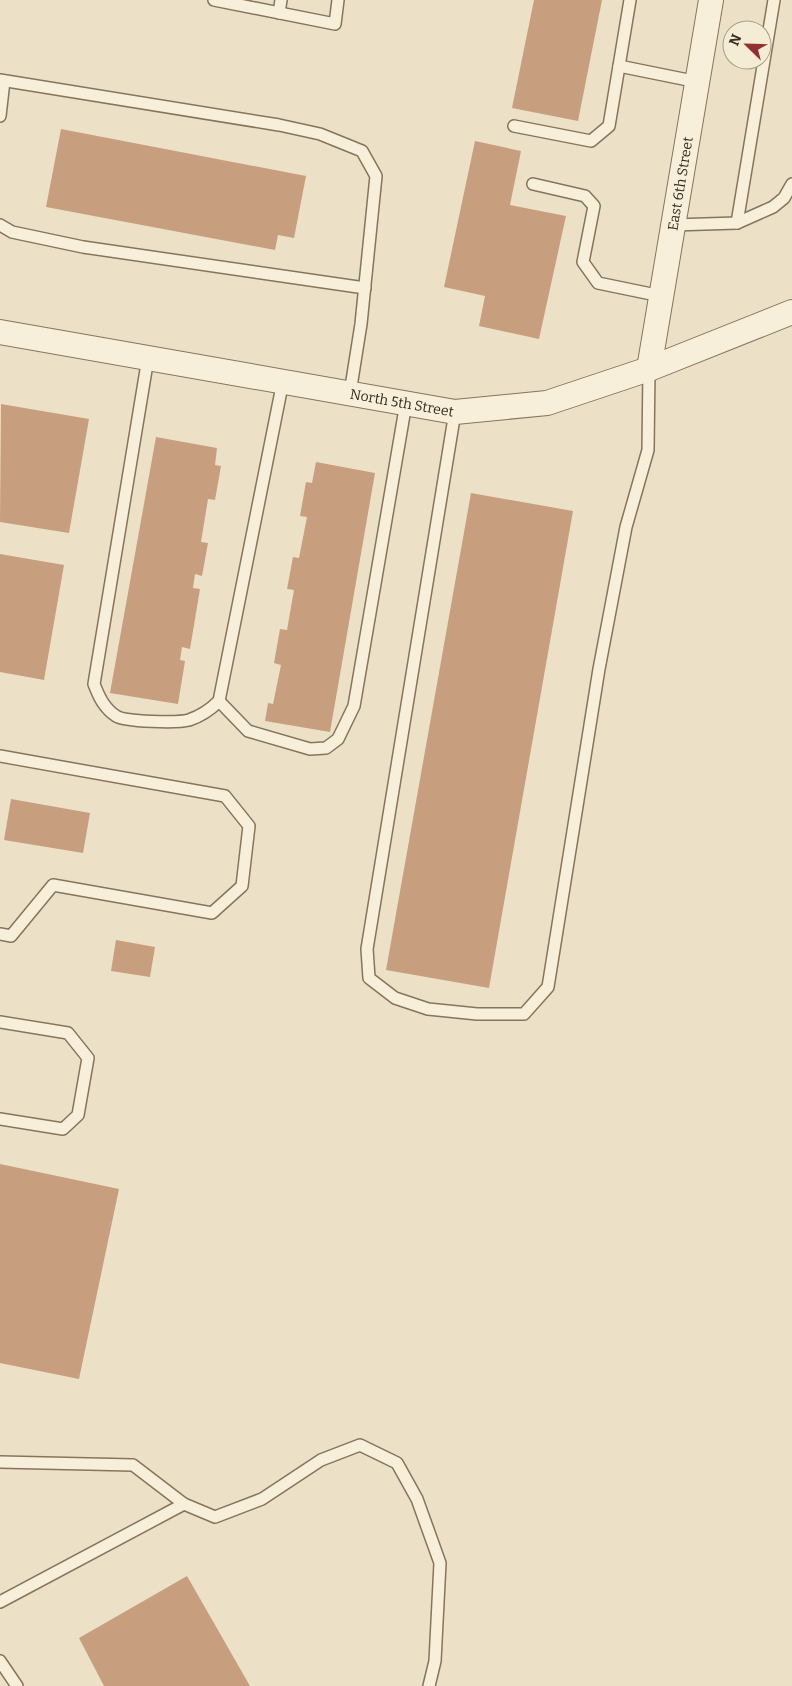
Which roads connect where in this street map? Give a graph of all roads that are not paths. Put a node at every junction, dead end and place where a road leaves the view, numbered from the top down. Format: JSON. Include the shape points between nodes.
{"nodes":[{"id":1,"x":214,"y":0,"type":"edge"},
{"id":2,"x":281,"y":0,"type":"edge"},
{"id":3,"x":338,"y":0,"type":"edge"},
{"id":4,"x":630,"y":0,"type":"edge"},
{"id":5,"x":712,"y":0,"type":"edge"},
{"id":6,"x":774,"y":0,"type":"edge"},
{"id":7,"x":279,"y":13,"type":"junction"},
{"id":8,"x":619,"y":66,"type":"junction"},
{"id":9,"x":2,"y":81,"type":"edge"},
{"id":10,"x":698,"y":82,"type":"junction"},
{"id":11,"x":0,"y":116,"type":"edge"},
{"id":12,"x":514,"y":126,"type":"dead end"},
{"id":13,"x":534,"y":184,"type":"dead end"},
{"id":14,"x":792,"y":184,"type":"edge"},
{"id":15,"x":737,"y":223,"type":"junction"},
{"id":16,"x":0,"y":225,"type":"edge"},
{"id":17,"x":673,"y":225,"type":"junction"},
{"id":18,"x":365,"y":288,"type":"junction"},
{"id":19,"x":661,"y":296,"type":"junction"},
{"id":20,"x":792,"y":312,"type":"edge"},
{"id":21,"x":0,"y":332,"type":"edge"},
{"id":22,"x":148,"y":358,"type":"junction"},
{"id":23,"x":649,"y":369,"type":"junction"},
{"id":24,"x":283,"y":381,"type":"junction"},
{"id":25,"x":350,"y":393,"type":"junction"},
{"id":26,"x":406,"y":403,"type":"junction"},
{"id":27,"x":454,"y":412,"type":"junction"},
{"id":28,"x":219,"y":701,"type":"junction"},
{"id":29,"x":0,"y":756,"type":"edge"},
{"id":30,"x":0,"y":934,"type":"edge"},
{"id":31,"x":0,"y":1022,"type":"edge"},
{"id":32,"x":0,"y":1119,"type":"edge"},
{"id":33,"x":0,"y":1462,"type":"edge"},
{"id":34,"x":184,"y":1504,"type":"junction"},
{"id":35,"x":0,"y":1602,"type":"edge"},
{"id":36,"x":0,"y":1661,"type":"edge"},
{"id":37,"x":17,"y":1686,"type":"edge"},
{"id":38,"x":429,"y":1686,"type":"edge"}],
"edges":[{"from":1,"to":7,"type":"lane"},
{"from":2,"to":7,"type":"lane"},
{"from":3,"to":7,"type":"lane","via":[[335,24]]},
{"from":4,"to":8,"type":"lane"},
{"from":5,"to":10,"type":"street","name":"East 6th Street"},
{"from":6,"to":15,"type":"lane"},
{"from":8,"to":10,"type":"lane"},
{"from":8,"to":12,"type":"lane","via":[[609,126],[591,141]]},
{"from":9,"to":11,"type":"lane"},
{"from":9,"to":18,"type":"lane","via":[[279,125],[320,134],[362,151],[376,176]]},
{"from":10,"to":17,"type":"street","name":"East 6th Street"},
{"from":13,"to":19,"type":"lane","via":[[585,196],[594,206],[583,262],[598,283]]},
{"from":14,"to":15,"type":"lane","via":[[784,198],[773,207]]},
{"from":15,"to":17,"type":"lane"},
{"from":16,"to":18,"type":"lane","via":[[12,232],[83,247]]},
{"from":17,"to":19,"type":"street","name":"East 6th Street"},
{"from":18,"to":25,"type":"lane"},
{"from":19,"to":23,"type":"street","name":"East 6th Street"},
{"from":20,"to":23,"type":"street","name":"North 5th Street"},
{"from":21,"to":22,"type":"street","name":"North 5th Street"},
{"from":22,"to":24,"type":"street","name":"North 5th Street"},
{"from":22,"to":28,"type":"lane","via":[[94,684],[103,704],[117,717],[135,721],[188,720],[207,712]]},
{"from":23,"to":27,"type":"street","name":"North 5th Street","via":[[547,403]]},
{"from":23,"to":27,"type":"lane","via":[[648,450],[626,527],[601,659],[548,987],[524,1014],[428,1009],[395,998],[369,978],[367,949]]},
{"from":24,"to":25,"type":"street","name":"North 5th Street"},
{"from":24,"to":28,"type":"lane"},
{"from":25,"to":26,"type":"street","name":"North 5th Street"},
{"from":26,"to":27,"type":"street","name":"North 5th Street"},
{"from":26,"to":28,"type":"lane","via":[[354,706],[338,739],[326,748],[310,749],[248,732]]},
{"from":29,"to":30,"type":"lane","via":[[225,796],[249,826],[242,886],[212,913],[53,885],[11,936]]},
{"from":31,"to":32,"type":"lane","via":[[68,1033],[88,1058],[78,1115],[63,1129]]},
{"from":33,"to":34,"type":"lane","via":[[133,1465]]},
{"from":34,"to":35,"type":"lane"},
{"from":34,"to":38,"type":"lane","via":[[215,1517],[262,1499],[321,1460],[360,1445],[397,1463],[417,1499],[440,1563],[435,1661]]},
{"from":36,"to":37,"type":"lane"}]}
